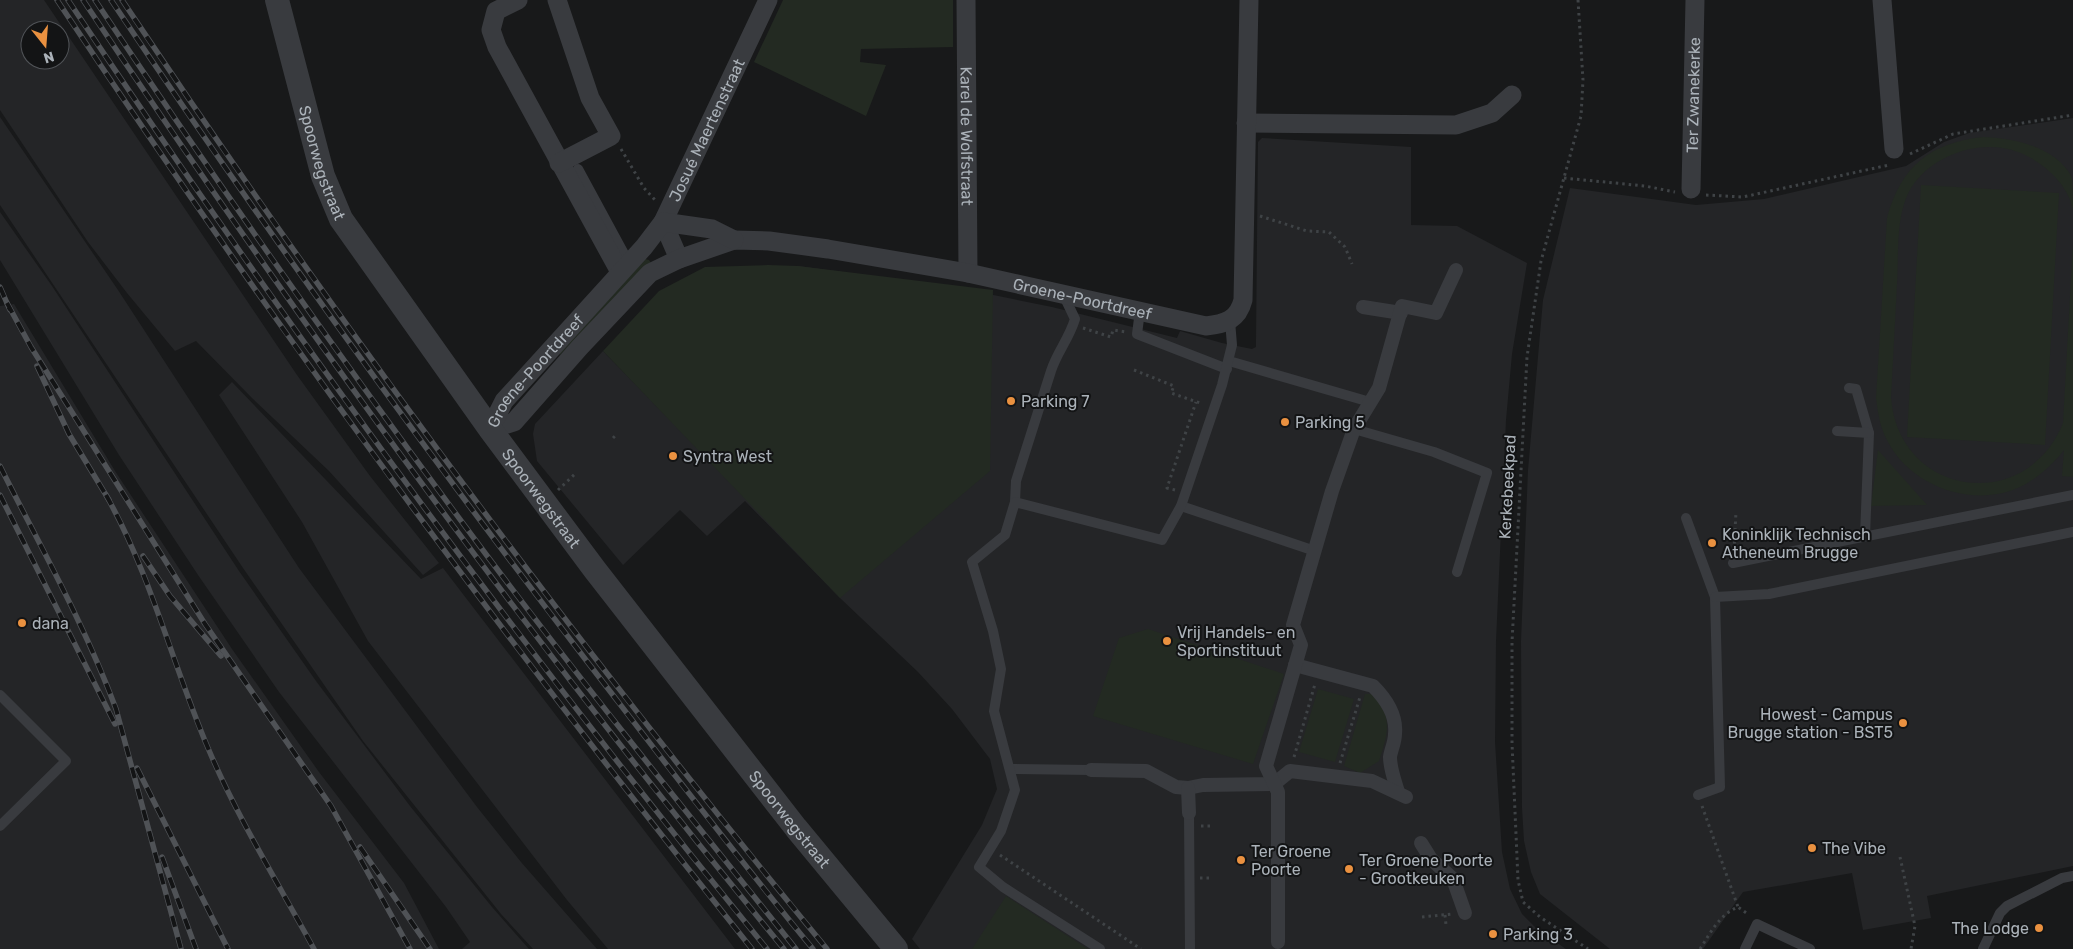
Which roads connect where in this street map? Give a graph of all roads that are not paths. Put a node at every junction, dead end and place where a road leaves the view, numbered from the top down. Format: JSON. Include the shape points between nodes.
{"nodes":[{"id":1,"x":277,"y":0,"type":"edge"},
{"id":2,"x":518,"y":0,"type":"edge"},
{"id":3,"x":557,"y":0,"type":"edge"},
{"id":4,"x":768,"y":0,"type":"edge"},
{"id":5,"x":966,"y":0,"type":"edge"},
{"id":6,"x":1249,"y":0,"type":"edge"},
{"id":7,"x":1695,"y":0,"type":"edge"},
{"id":8,"x":1882,"y":0,"type":"edge"},
{"id":9,"x":1512,"y":95,"type":"dead end"},
{"id":10,"x":1246,"y":123,"type":"junction"},
{"id":11,"x":1897,"y":157,"type":"road end"},
{"id":12,"x":559,"y":163,"type":"junction"},
{"id":13,"x":578,"y":170,"type":"dead end"},
{"id":14,"x":1690,"y":192,"type":"road end"},
{"id":15,"x":665,"y":218,"type":"junction"},
{"id":16,"x":734,"y":240,"type":"junction"},
{"id":17,"x":679,"y":259,"type":"junction"},
{"id":18,"x":624,"y":268,"type":"junction"},
{"id":19,"x":1456,"y":270,"type":"dead end"},
{"id":20,"x":968,"y":273,"type":"junction"},
{"id":21,"x":1064,"y":296,"type":"junction"},
{"id":22,"x":1363,"y":307,"type":"dead end"},
{"id":23,"x":1140,"y":311,"type":"junction"},
{"id":24,"x":1401,"y":313,"type":"junction"},
{"id":25,"x":1230,"y":321,"type":"junction"},
{"id":26,"x":546,"y":354,"type":"junction"},
{"id":27,"x":1228,"y":365,"type":"junction"},
{"id":28,"x":562,"y":368,"type":"junction"},
{"id":29,"x":1849,"y":388,"type":"dead end"},
{"id":30,"x":1370,"y":402,"type":"junction"},
{"id":31,"x":490,"y":429,"type":"junction"},
{"id":32,"x":1354,"y":429,"type":"junction"},
{"id":33,"x":1837,"y":431,"type":"dead end"},
{"id":34,"x":1869,"y":433,"type":"junction"},
{"id":35,"x":2073,"y":495,"type":"edge"},
{"id":36,"x":1015,"y":502,"type":"junction"},
{"id":37,"x":1181,"y":506,"type":"junction"},
{"id":38,"x":1686,"y":518,"type":"dead end"},
{"id":39,"x":2073,"y":532,"type":"edge"},
{"id":40,"x":1865,"y":536,"type":"junction"},
{"id":41,"x":1316,"y":551,"type":"junction"},
{"id":42,"x":1733,"y":563,"type":"road end"},
{"id":43,"x":1457,"y":572,"type":"dead end"},
{"id":44,"x":1715,"y":597,"type":"junction"},
{"id":45,"x":1295,"y":666,"type":"junction"},
{"id":46,"x":0,"y":695,"type":"edge"},
{"id":47,"x":1010,"y":769,"type":"junction"},
{"id":48,"x":1091,"y":770,"type":"joint"},
{"id":49,"x":1274,"y":784,"type":"junction"},
{"id":50,"x":1188,"y":788,"type":"junction"},
{"id":51,"x":1698,"y":795,"type":"road end"},
{"id":52,"x":1189,"y":812,"type":"joint"},
{"id":53,"x":0,"y":826,"type":"edge"},
{"id":54,"x":1421,"y":843,"type":"dead end"},
{"id":55,"x":2073,"y":876,"type":"edge"},
{"id":56,"x":1465,"y":913,"type":"road end"},
{"id":57,"x":1278,"y":946,"type":"edge"},
{"id":58,"x":896,"y":949,"type":"edge"},
{"id":59,"x":1100,"y":949,"type":"edge"},
{"id":60,"x":1190,"y":949,"type":"edge"},
{"id":61,"x":1745,"y":949,"type":"edge"},
{"id":62,"x":1810,"y":949,"type":"edge"},
{"id":63,"x":1983,"y":949,"type":"edge"}],
"edges":[{"from":1,"to":31,"type":"street","name":"Spoorwegstraat","via":[[323,176],[335,208]]},
{"from":2,"to":12,"type":"street","via":[[496,11],[491,30]]},
{"from":3,"to":12,"type":"street","via":[[590,98],[611,136]]},
{"from":4,"to":15,"type":"street","name":"Josué Maertenstraat"},
{"from":5,"to":20,"type":"street","name":"Karel de Wolfstraat"},
{"from":6,"to":10,"type":"street"},
{"from":7,"to":14,"type":"street","name":"Ter Zwanekerke"},
{"from":8,"to":11,"type":"street"},
{"from":9,"to":10,"type":"street","via":[[1492,113],[1456,124]]},
{"from":10,"to":25,"type":"street","via":[[1243,300],[1241,308]]},
{"from":12,"to":18,"type":"street"},
{"from":13,"to":18,"type":"lane"},
{"from":15,"to":16,"type":"street","name":"Groene-Poortdreef","via":[[712,229]]},
{"from":15,"to":17,"type":"street"},
{"from":15,"to":18,"type":"street","name":"Groene-Poortdreef"},
{"from":16,"to":17,"type":"street","name":"Groene-Poortdreef"},
{"from":16,"to":20,"type":"street","name":"Groene-Poortdreef","via":[[828,249]]},
{"from":17,"to":28,"type":"street","name":"Groene-Poortdreef","via":[[650,273]]},
{"from":18,"to":26,"type":"street","name":"Groene-Poortdreef"},
{"from":19,"to":24,"type":"street","via":[[1436,313],[1402,306]]},
{"from":20,"to":21,"type":"street","name":"Groene-Poortdreef"},
{"from":21,"to":23,"type":"street","name":"Groene-Poortdreef"},
{"from":21,"to":36,"type":"lane","via":[[1075,319],[1068,341],[1057,354],[1051,371],[1016,481]]},
{"from":22,"to":24,"type":"street"},
{"from":23,"to":25,"type":"street","name":"Groene-Poortdreef","via":[[1206,326]]},
{"from":23,"to":27,"type":"lane","via":[[1137,334]]},
{"from":24,"to":30,"type":"street","via":[[1379,388]]},
{"from":25,"to":27,"type":"lane","via":[[1232,345]]},
{"from":26,"to":28,"type":"street"},
{"from":26,"to":31,"type":"street","name":"Groene-Poortdreef","via":[[504,401]]},
{"from":27,"to":30,"type":"lane"},
{"from":27,"to":37,"type":"lane"},
{"from":28,"to":31,"type":"street","name":"Groene-Poortdreef","via":[[514,422]]},
{"from":29,"to":34,"type":"lane","via":[[1856,389]]},
{"from":30,"to":32,"type":"street"},
{"from":31,"to":58,"type":"street","name":"Spoorwegstraat","via":[[589,564],[719,731]]},
{"from":32,"to":41,"type":"street","via":[[1332,491]]},
{"from":32,"to":43,"type":"lane","via":[[1434,452],[1487,472]]},
{"from":33,"to":34,"type":"lane"},
{"from":34,"to":40,"type":"lane"},
{"from":35,"to":40,"type":"lane"},
{"from":36,"to":37,"type":"lane","via":[[1162,540]]},
{"from":36,"to":47,"type":"lane","via":[[1005,534],[972,562],[1001,669],[994,711]]},
{"from":37,"to":41,"type":"lane"},
{"from":38,"to":44,"type":"lane"},
{"from":39,"to":44,"type":"lane","via":[[1769,594]]},
{"from":40,"to":42,"type":"lane"},
{"from":41,"to":45,"type":"street","via":[[1293,625],[1301,645]]},
{"from":44,"to":51,"type":"lane","via":[[1720,787]]},
{"from":45,"to":49,"type":"street","via":[[1266,766]]},
{"from":45,"to":49,"type":"street","via":[[1373,686],[1382,695],[1392,713],[1396,736],[1390,756],[1391,768],[1402,794],[1372,782],[1290,771]]},
{"from":46,"to":53,"type":"lane","via":[[66,760]]},
{"from":47,"to":48,"type":"lane"},
{"from":47,"to":59,"type":"lane","via":[[1015,790],[1001,831],[979,867],[1003,887]]},
{"from":48,"to":50,"type":"street","via":[[1146,771],[1176,787]]},
{"from":49,"to":50,"type":"street"},
{"from":49,"to":57,"type":"street","via":[[1278,792]]},
{"from":50,"to":52,"type":"street"},
{"from":52,"to":60,"type":"lane"},
{"from":54,"to":56,"type":"street","via":[[1431,859],[1453,879]]},
{"from":55,"to":63,"type":"lane","via":[[2062,878],[2007,906],[2000,913]]},
{"from":61,"to":62,"type":"lane","via":[[1757,924]]}]}
